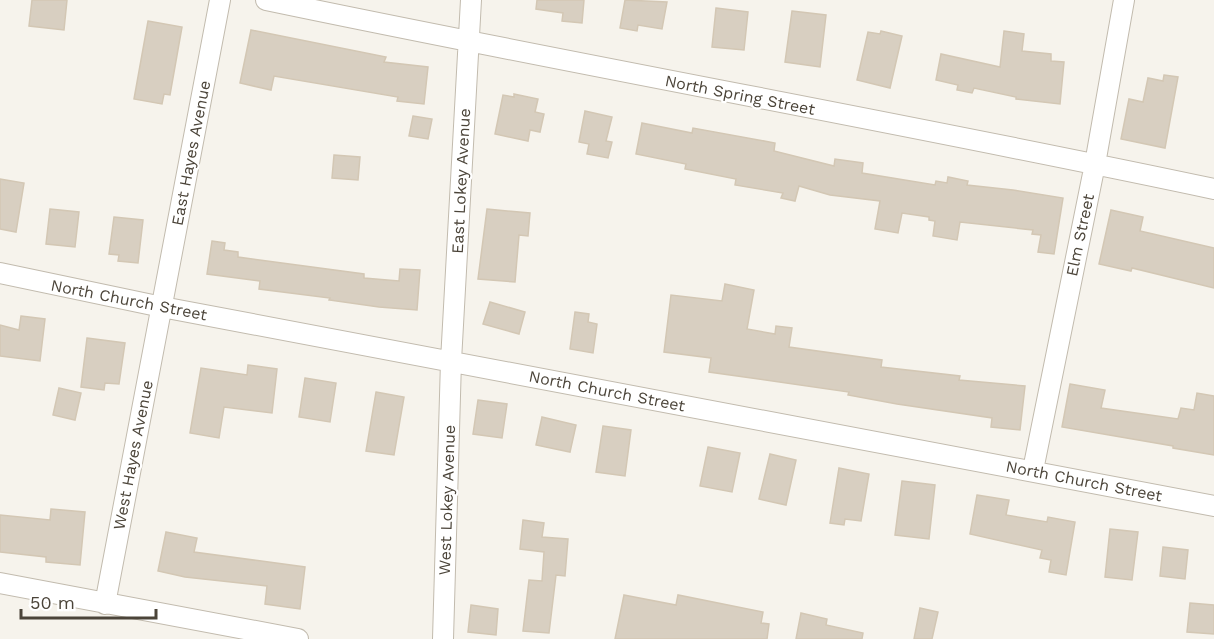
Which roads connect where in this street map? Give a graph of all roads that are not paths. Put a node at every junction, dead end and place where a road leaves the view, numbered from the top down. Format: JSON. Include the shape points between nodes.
{"nodes":[{"id":1,"x":220,"y":0,"type":"edge"},
{"id":2,"x":266,"y":0,"type":"edge"},
{"id":3,"x":471,"y":0,"type":"edge"},
{"id":4,"x":1124,"y":0,"type":"edge"},
{"id":5,"x":469,"y":42,"type":"junction"},
{"id":6,"x":1095,"y":164,"type":"junction"},
{"id":7,"x":1214,"y":189,"type":"edge"},
{"id":8,"x":0,"y":273,"type":"edge"},
{"id":9,"x":162,"y":307,"type":"junction"},
{"id":10,"x":450,"y":361,"type":"junction"},
{"id":11,"x":1033,"y":470,"type":"junction"},
{"id":12,"x":1214,"y":506,"type":"edge"},
{"id":13,"x":0,"y":583,"type":"edge"},
{"id":14,"x":105,"y":604,"type":"junction"},
{"id":15,"x":298,"y":639,"type":"edge"},
{"id":16,"x":443,"y":639,"type":"edge"}],
"edges":[{"from":1,"to":9,"type":"street","name":"East Hayes Avenue"},
{"from":2,"to":5,"type":"street","name":"North Spring Street"},
{"from":3,"to":5,"type":"street","name":"East Lokey Avenue"},
{"from":4,"to":6,"type":"street","name":"Elm Street"},
{"from":5,"to":6,"type":"street","name":"North Spring Street"},
{"from":5,"to":10,"type":"street","name":"East Lokey Avenue"},
{"from":6,"to":7,"type":"street","name":"North Spring Street"},
{"from":6,"to":11,"type":"street","name":"Elm Street"},
{"from":8,"to":9,"type":"street","name":"North Church Street"},
{"from":9,"to":10,"type":"street","name":"North Church Street"},
{"from":9,"to":14,"type":"street","name":"West Hayes Avenue"},
{"from":10,"to":11,"type":"street","name":"North Church Street"},
{"from":10,"to":16,"type":"street","name":"West Lokey Avenue"},
{"from":11,"to":12,"type":"street","name":"North Church Street"},
{"from":13,"to":14,"type":"street"},
{"from":14,"to":15,"type":"street"}]}
